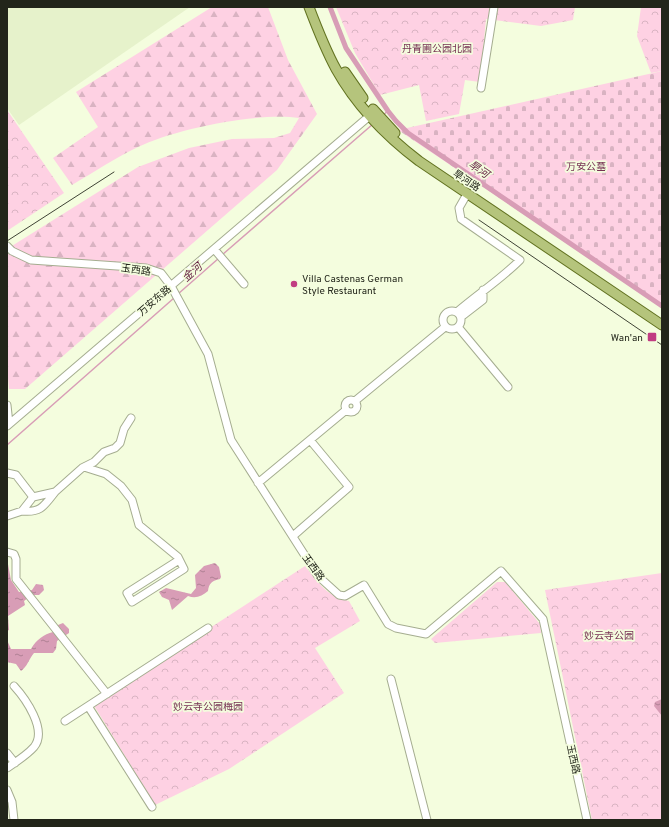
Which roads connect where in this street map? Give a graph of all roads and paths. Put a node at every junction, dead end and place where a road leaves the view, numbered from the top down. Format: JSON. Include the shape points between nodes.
{"nodes":[{"id":1,"x":309,"y":7,"type":"edge"},
{"id":2,"x":316,"y":7,"type":"edge"},
{"id":3,"x":494,"y":7,"type":"edge"},
{"id":4,"x":481,"y":88,"type":"dead end"},
{"id":5,"x":377,"y":119,"type":"junction"},
{"id":6,"x":467,"y":194,"type":"junction"},
{"id":7,"x":7,"y":246,"type":"edge"},
{"id":8,"x":218,"y":254,"type":"junction"},
{"id":9,"x":244,"y":284,"type":"dead end"},
{"id":10,"x":172,"y":289,"type":"junction"},
{"id":11,"x":459,"y":315,"type":"junction"},
{"id":12,"x":662,"y":319,"type":"edge"},
{"id":13,"x":662,"y":325,"type":"edge"},
{"id":14,"x":445,"y":327,"type":"junction"},
{"id":15,"x":458,"y":327,"type":"junction"},
{"id":16,"x":508,"y":387,"type":"dead end"},
{"id":17,"x":7,"y":405,"type":"edge"},
{"id":18,"x":131,"y":418,"type":"dead end"},
{"id":19,"x":8,"y":425,"type":"edge"},
{"id":20,"x":310,"y":440,"type":"junction"},
{"id":21,"x":84,"y":467,"type":"junction"},
{"id":22,"x":7,"y":472,"type":"edge"},
{"id":23,"x":258,"y":482,"type":"junction"},
{"id":24,"x":55,"y":492,"type":"junction"},
{"id":25,"x":33,"y":497,"type":"junction"},
{"id":26,"x":22,"y":511,"type":"junction"},
{"id":27,"x":7,"y":516,"type":"edge"},
{"id":28,"x":293,"y":536,"type":"junction"},
{"id":29,"x":7,"y":552,"type":"edge"},
{"id":30,"x":179,"y":560,"type":"junction"},
{"id":31,"x":208,"y":628,"type":"dead end"},
{"id":32,"x":391,"y":679,"type":"dead end"},
{"id":33,"x":14,"y":686,"type":"dead end"},
{"id":34,"x":107,"y":694,"type":"junction"},
{"id":35,"x":88,"y":706,"type":"junction"},
{"id":36,"x":65,"y":721,"type":"dead end"},
{"id":37,"x":7,"y":753,"type":"edge"},
{"id":38,"x":16,"y":763,"type":"junction"},
{"id":39,"x":7,"y":768,"type":"edge"},
{"id":40,"x":7,"y":790,"type":"edge"},
{"id":41,"x":152,"y":807,"type":"dead end"},
{"id":42,"x":14,"y":820,"type":"edge"},
{"id":43,"x":427,"y":820,"type":"edge"},
{"id":44,"x":588,"y":820,"type":"edge"}],
"edges":[{"from":1,"to":5,"type":"main road","name":"旱河路","via":[[348,89]]},
{"from":2,"to":5,"type":"main road","name":"旱河路","via":[[341,66]]},
{"from":3,"to":4,"type":"street"},
{"from":5,"to":6,"type":"main road","name":"旱河路","via":[[419,161]]},
{"from":5,"to":8,"type":"street","name":"万安东路"},
{"from":5,"to":12,"type":"main road","name":"旱河路","via":[[423,156]]},
{"from":6,"to":11,"type":"street","via":[[459,208],[461,219],[520,260],[504,276],[483,290]]},
{"from":6,"to":13,"type":"main road","name":"旱河路"},
{"from":7,"to":10,"type":"street","name":"玉西路","via":[[12,252],[31,260],[146,268],[161,274]]},
{"from":8,"to":9,"type":"street"},
{"from":8,"to":10,"type":"street","name":"万安东路"},
{"from":10,"to":19,"type":"street","name":"万安东路"},
{"from":10,"to":23,"type":"street","name":"玉西路","via":[[208,354],[231,440]]},
{"from":11,"to":14,"type":"street","via":[[451,311],[444,315],[442,321]]},
{"from":11,"to":15,"type":"street","via":[[461,324]]},
{"from":14,"to":15,"type":"street","via":[[450,330]]},
{"from":14,"to":20,"type":"street","via":[[355,402],[346,401],[346,410]]},
{"from":15,"to":16,"type":"street"},
{"from":17,"to":19,"type":"street"},
{"from":18,"to":21,"type":"street","via":[[120,443]]},
{"from":20,"to":23,"type":"street"},
{"from":20,"to":28,"type":"street","via":[[349,487]]},
{"from":21,"to":24,"type":"street"},
{"from":21,"to":30,"type":"street","via":[[106,474],[121,486],[132,500],[139,525]]},
{"from":22,"to":25,"type":"street","via":[[16,475]]},
{"from":23,"to":28,"type":"street","name":"玉西路"},
{"from":24,"to":25,"type":"street"},
{"from":24,"to":26,"type":"street","via":[[44,507],[33,512]]},
{"from":25,"to":26,"type":"street"},
{"from":26,"to":27,"type":"street"},
{"from":28,"to":44,"type":"street","name":"玉西路","via":[[318,576],[339,595],[344,596],[364,585],[388,624],[418,633],[426,634],[501,571],[543,619]]},
{"from":29,"to":34,"type":"street","via":[[14,554],[16,559],[16,579]]},
{"from":30,"to":30,"type":"street","via":[[184,569],[132,602],[127,593]]},
{"from":31,"to":34,"type":"street"},
{"from":32,"to":43,"type":"street"},
{"from":33,"to":38,"type":"street","via":[[29,706],[36,720],[38,733],[35,746]]},
{"from":34,"to":35,"type":"street"},
{"from":35,"to":36,"type":"street"},
{"from":35,"to":41,"type":"street"},
{"from":37,"to":38,"type":"street"},
{"from":38,"to":39,"type":"street"},
{"from":40,"to":42,"type":"street","via":[[12,802]]}]}
